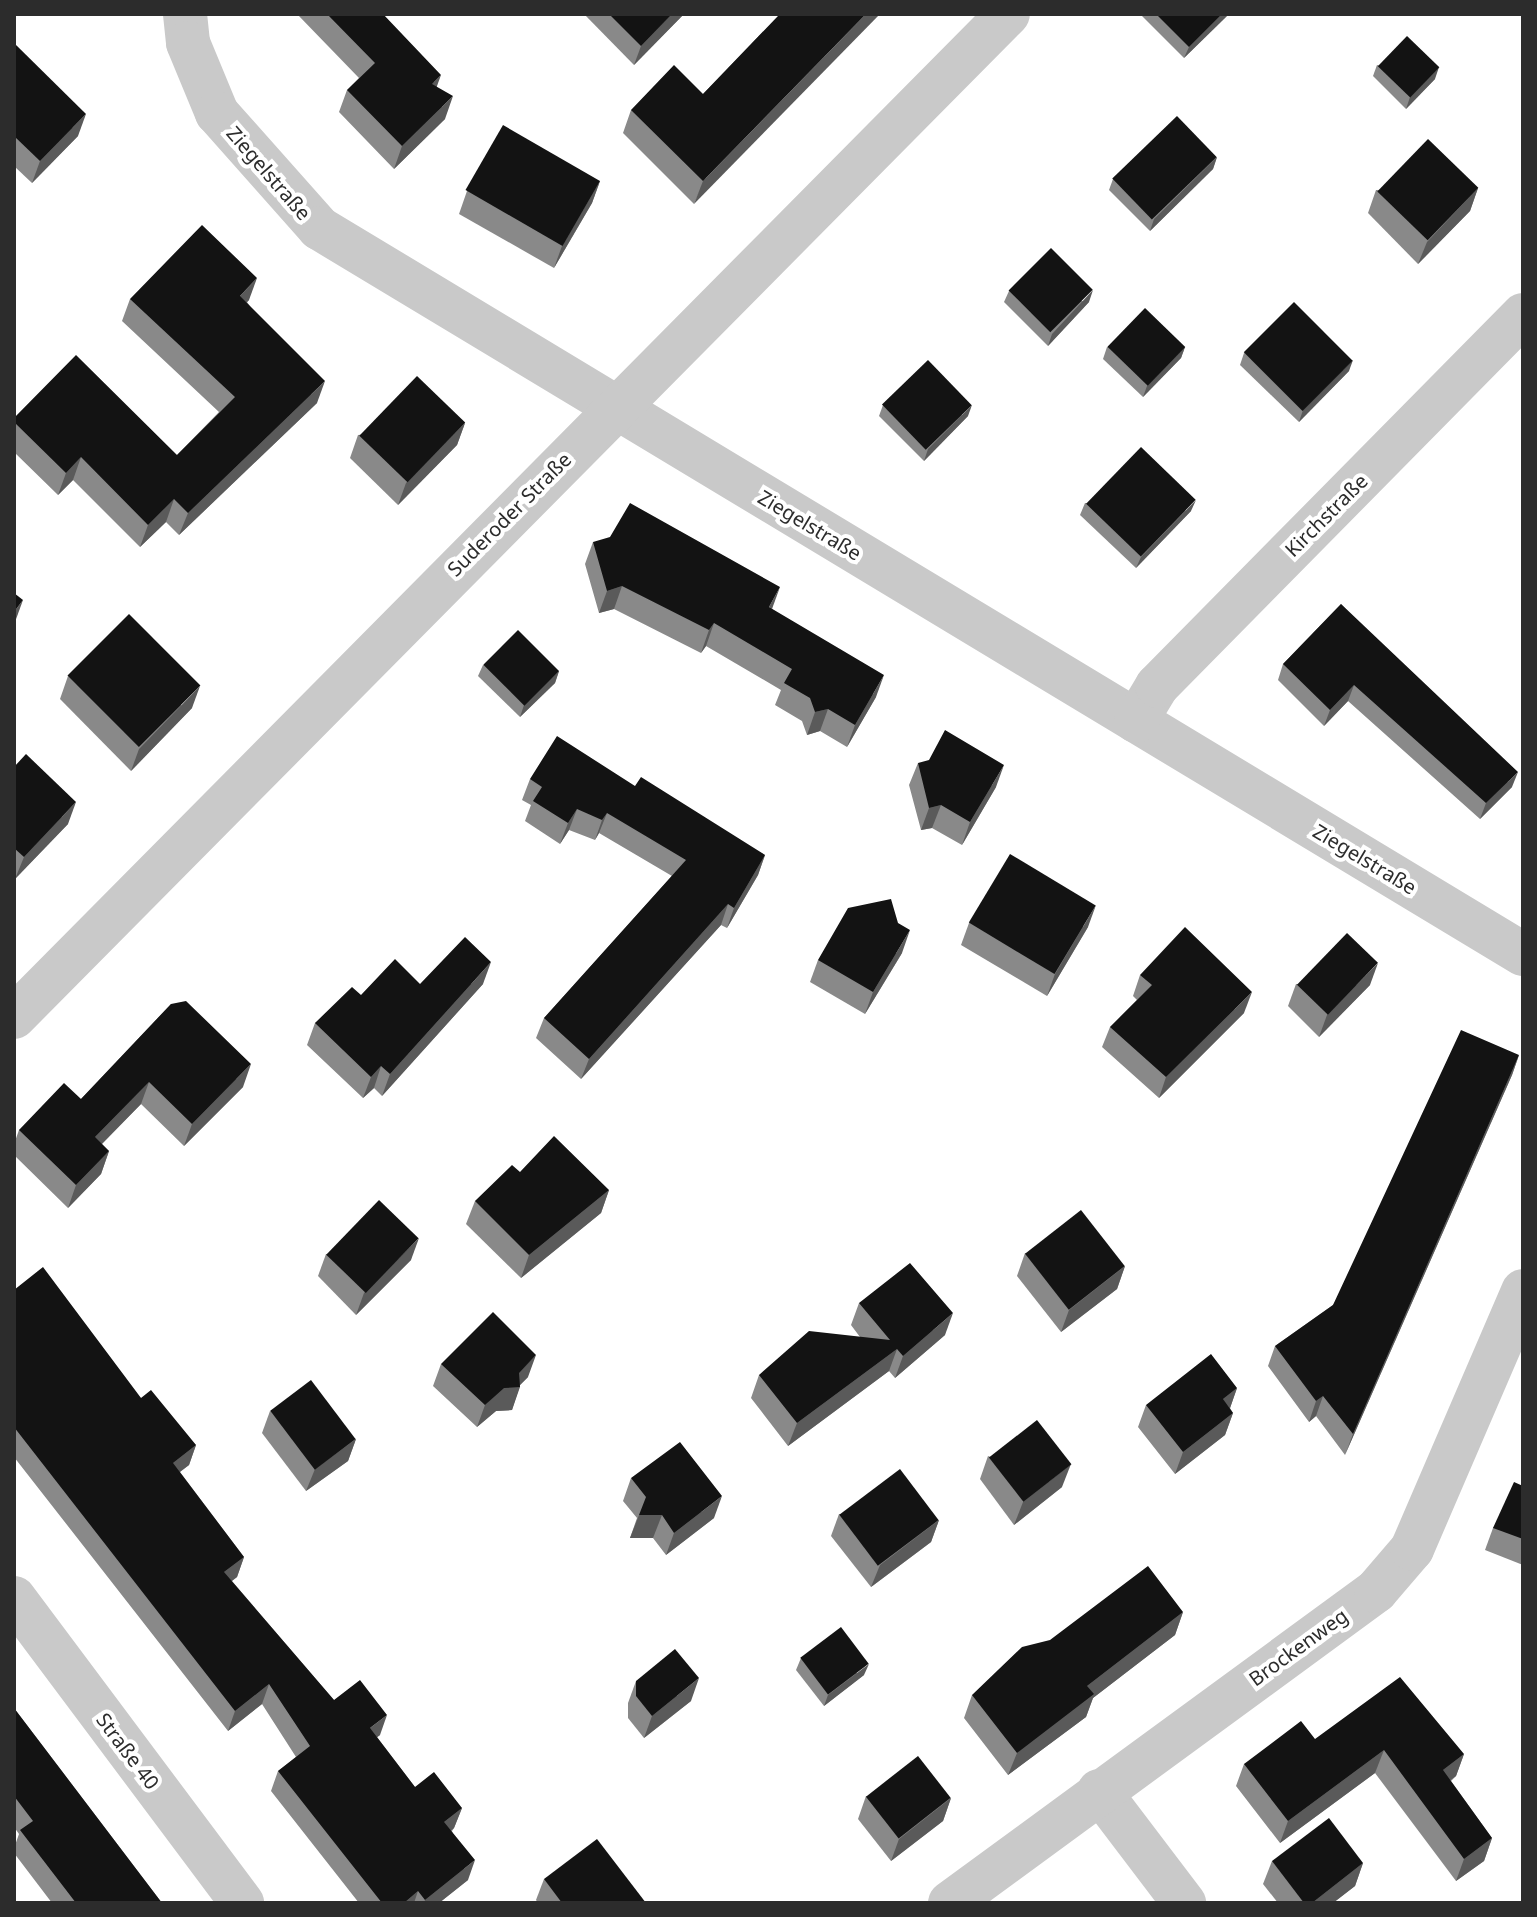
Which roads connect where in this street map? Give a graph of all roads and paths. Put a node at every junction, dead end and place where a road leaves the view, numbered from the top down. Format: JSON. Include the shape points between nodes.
{"nodes":[{"id":1,"x":185,"y":14,"type":"edge"},
{"id":2,"x":1008,"y":14,"type":"edge"},
{"id":3,"x":1523,"y":315,"type":"edge"},
{"id":4,"x":614,"y":407,"type":"junction"},
{"id":5,"x":1136,"y":721,"type":"junction"},
{"id":6,"x":1523,"y":954,"type":"edge"},
{"id":7,"x":14,"y":1017,"type":"edge"},
{"id":8,"x":1523,"y":1291,"type":"edge"},
{"id":9,"x":14,"y":1598,"type":"edge"},
{"id":10,"x":1099,"y":1791,"type":"junction"},
{"id":11,"x":242,"y":1903,"type":"edge"},
{"id":12,"x":950,"y":1903,"type":"edge"},
{"id":13,"x":1184,"y":1903,"type":"edge"}],
"edges":[{"from":1,"to":4,"type":"street","name":"Ziegelstraße","via":[[188,43],[217,113],[319,228]]},
{"from":2,"to":4,"type":"street","name":"Suderoder Straße"},
{"from":3,"to":5,"type":"street","name":"Kirchstraße","via":[[1157,686]]},
{"from":4,"to":5,"type":"street","name":"Ziegelstraße"},
{"from":4,"to":7,"type":"street","name":"Suderoder Straße"},
{"from":5,"to":6,"type":"street","name":"Ziegelstraße"},
{"from":8,"to":10,"type":"street","name":"Brockenweg","via":[[1412,1549],[1376,1591]]},
{"from":9,"to":11,"type":"street","name":"Straße 40"},
{"from":10,"to":12,"type":"street","name":"Brockenweg"},
{"from":10,"to":13,"type":"street"}]}
